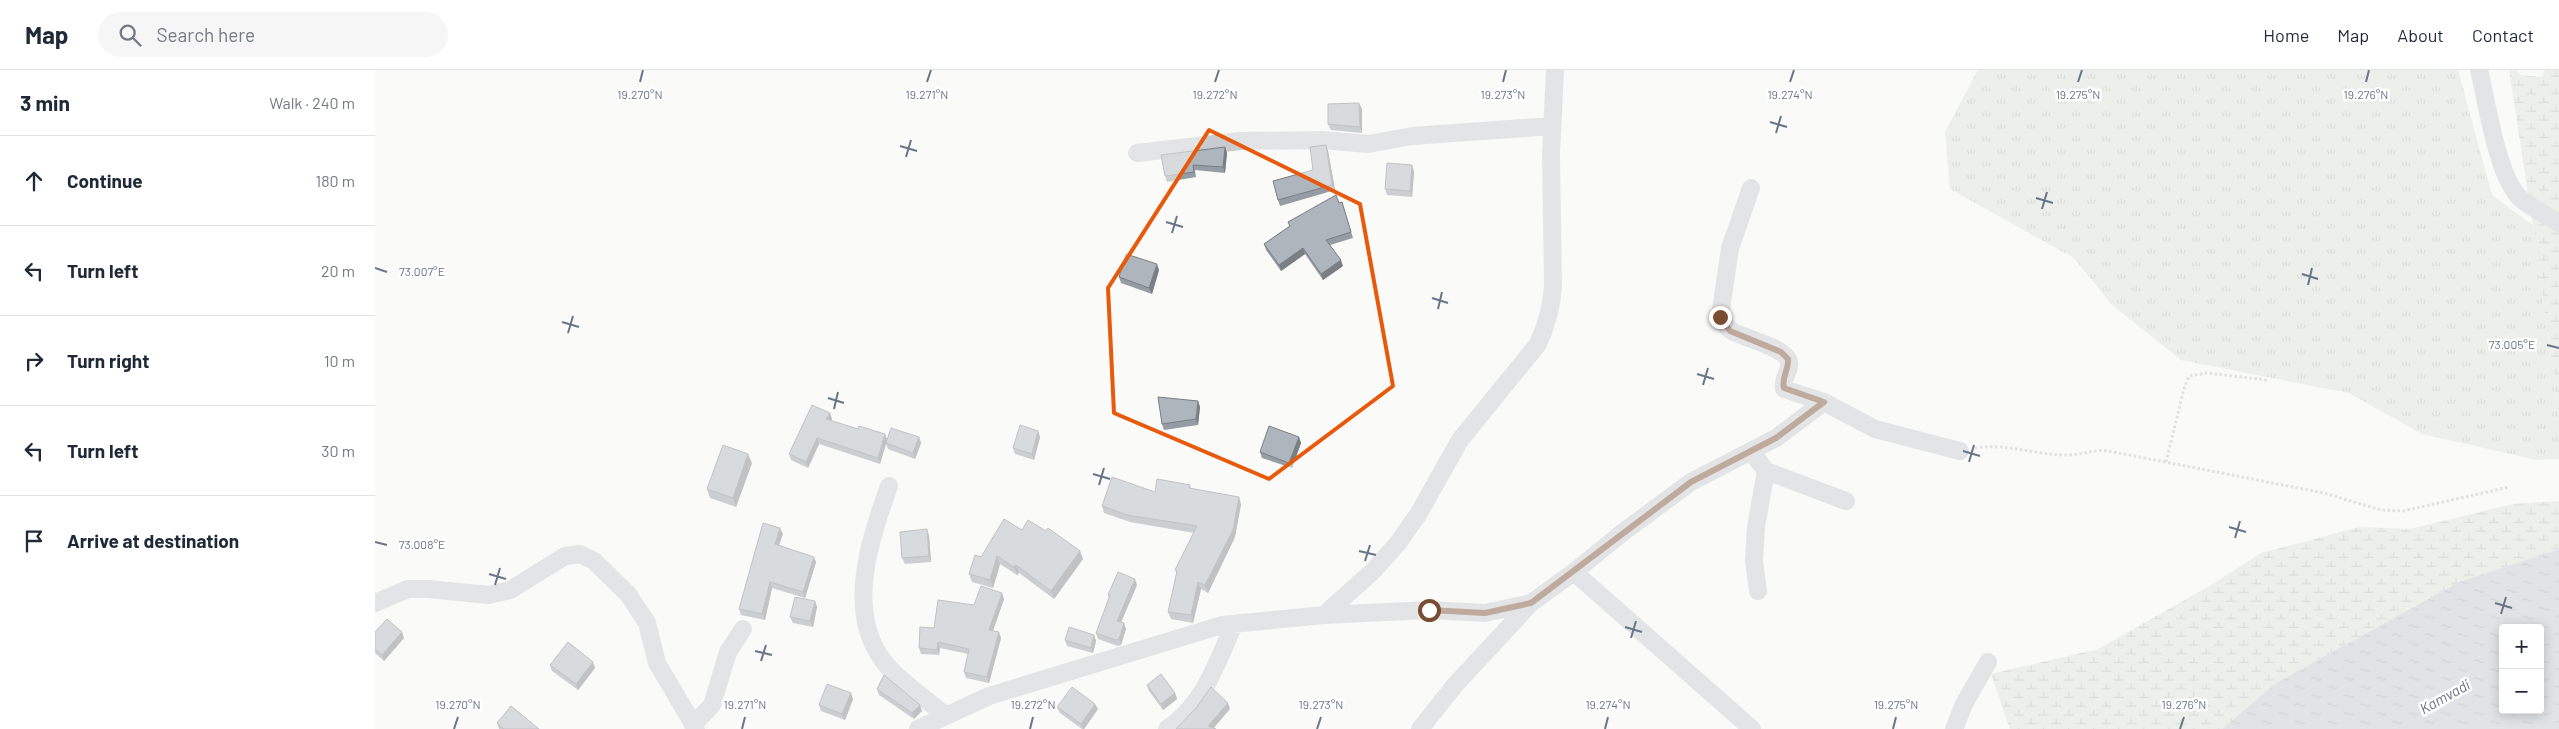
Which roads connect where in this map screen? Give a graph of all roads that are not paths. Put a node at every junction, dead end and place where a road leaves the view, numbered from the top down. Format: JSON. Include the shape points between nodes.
{"nodes":[{"id":1,"x":1555,"y":70,"type":"edge"},
{"id":2,"x":2479,"y":70,"type":"edge"},
{"id":3,"x":1552,"y":126,"type":"junction"},
{"id":4,"x":1137,"y":153,"type":"dead end"},
{"id":5,"x":1751,"y":188,"type":"dead end"},
{"id":6,"x":2559,"y":223,"type":"edge"},
{"id":7,"x":1824,"y":402,"type":"junction"},
{"id":8,"x":1960,"y":451,"type":"road end"},
{"id":9,"x":1751,"y":452,"type":"junction"},
{"id":10,"x":1766,"y":472,"type":"junction"},
{"id":11,"x":889,"y":486,"type":"dead end"},
{"id":12,"x":1846,"y":501,"type":"dead end"},
{"id":13,"x":1574,"y":572,"type":"junction"},
{"id":14,"x":1758,"y":591,"type":"dead end"},
{"id":15,"x":375,"y":603,"type":"edge"},
{"id":16,"x":1531,"y":603,"type":"junction"},
{"id":17,"x":1323,"y":615,"type":"junction"},
{"id":18,"x":1234,"y":624,"type":"junction"},
{"id":19,"x":743,"y":629,"type":"dead end"},
{"id":20,"x":1988,"y":662,"type":"dead end"},
{"id":21,"x":945,"y":715,"type":"junction"},
{"id":22,"x":1955,"y":725,"type":"edge"},
{"id":23,"x":694,"y":727,"type":"edge"},
{"id":24,"x":918,"y":729,"type":"edge"},
{"id":25,"x":1167,"y":729,"type":"edge"},
{"id":26,"x":1420,"y":729,"type":"edge"},
{"id":27,"x":1752,"y":729,"type":"edge"}],
"edges":[{"from":1,"to":3,"type":"street"},
{"from":2,"to":6,"type":"street","via":[[2500,158],[2508,178],[2520,198]]},
{"from":3,"to":4,"type":"street","via":[[1412,136],[1368,144],[1322,140],[1240,141]]},
{"from":3,"to":17,"type":"street","via":[[1553,303],[1546,326],[1532,351],[1460,440],[1419,513],[1398,543],[1373,571]]},
{"from":5,"to":7,"type":"street","via":[[1729,248],[1720,317],[1730,331],[1781,352],[1788,359],[1784,388]]},
{"from":7,"to":8,"type":"street","via":[[1875,428]]},
{"from":7,"to":9,"type":"street","via":[[1776,438]]},
{"from":9,"to":10,"type":"street"},
{"from":9,"to":13,"type":"street","via":[[1691,482]]},
{"from":10,"to":12,"type":"street"},
{"from":10,"to":14,"type":"street","via":[[1756,527],[1754,561]]},
{"from":11,"to":21,"type":"street","via":[[867,557],[865,612],[868,630],[885,664]]},
{"from":13,"to":16,"type":"street"},
{"from":13,"to":27,"type":"street"},
{"from":15,"to":23,"type":"street","via":[[408,589],[489,595],[503,592],[529,580],[565,556],[580,554],[594,561],[628,594],[647,623],[657,663]]},
{"from":16,"to":17,"type":"street","via":[[1485,613],[1429,610]]},
{"from":16,"to":26,"type":"street","via":[[1455,684]]},
{"from":17,"to":18,"type":"street"},
{"from":18,"to":21,"type":"street","via":[[989,696]]},
{"from":18,"to":25,"type":"street","via":[[1205,691],[1181,720]]},
{"from":19,"to":23,"type":"street","via":[[728,652],[712,705]]},
{"from":20,"to":22,"type":"street"},
{"from":21,"to":24,"type":"street"}]}
